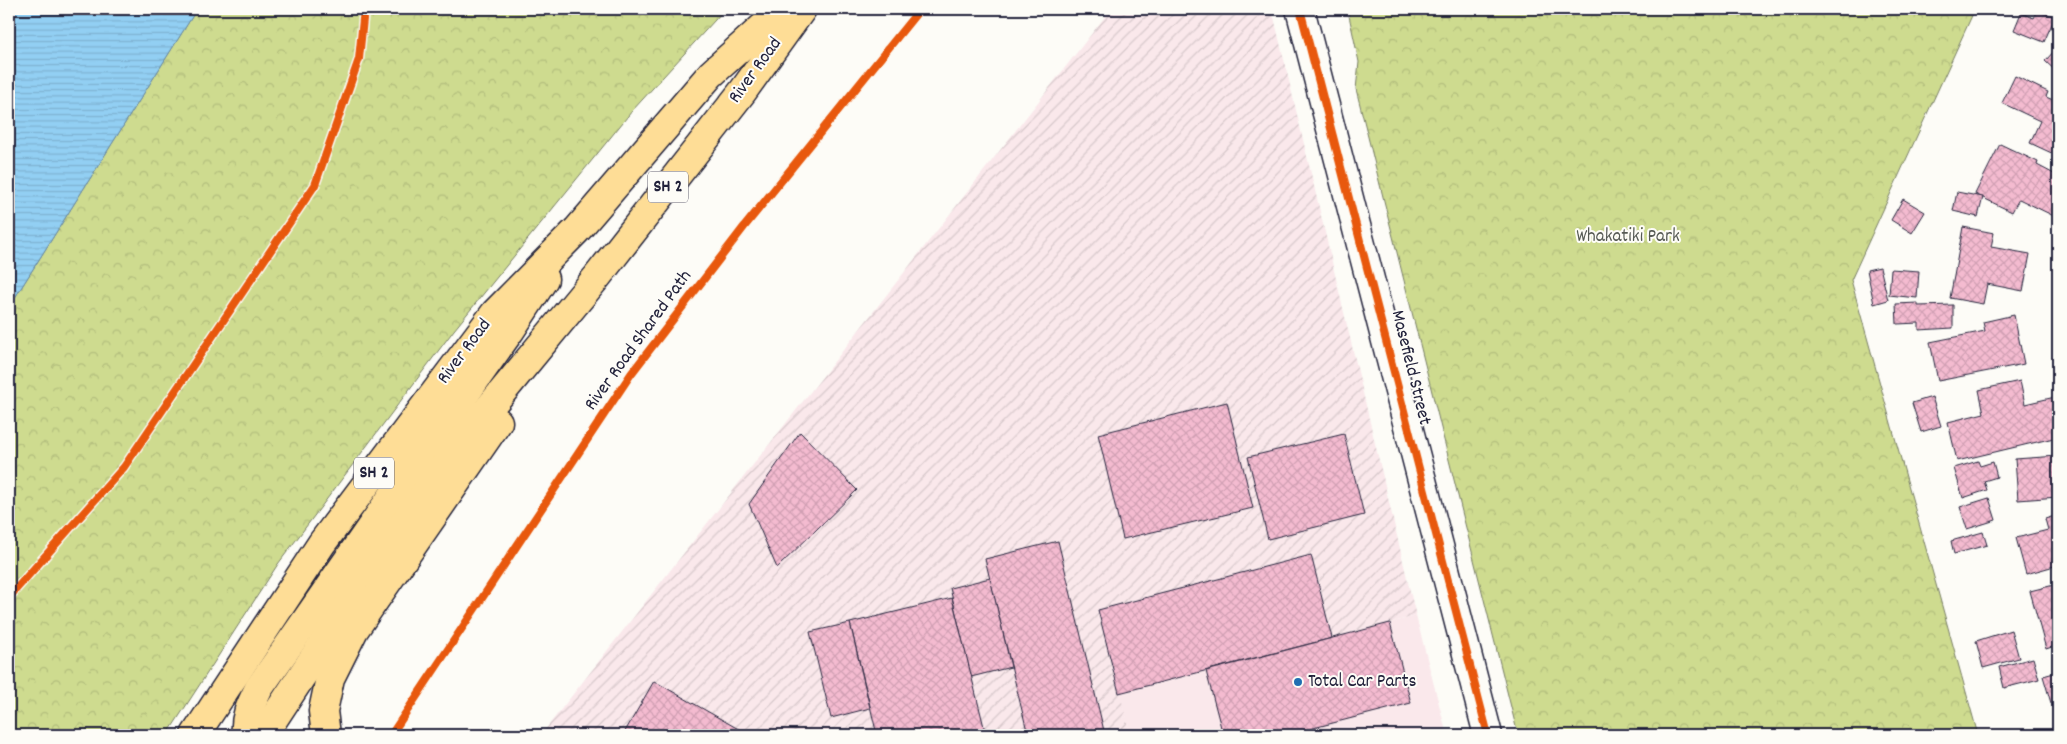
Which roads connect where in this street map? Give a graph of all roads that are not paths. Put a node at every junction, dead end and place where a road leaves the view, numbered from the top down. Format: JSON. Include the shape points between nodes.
{"nodes":[{"id":1,"x":783,"y":9,"type":"edge"},
{"id":2,"x":802,"y":9,"type":"edge"},
{"id":3,"x":1300,"y":9,"type":"edge"},
{"id":4,"x":577,"y":230,"type":"junction"},
{"id":5,"x":529,"y":361,"type":"junction"},
{"id":6,"x":195,"y":735,"type":"edge"},
{"id":7,"x":246,"y":735,"type":"edge"},
{"id":8,"x":263,"y":735,"type":"edge"},
{"id":9,"x":326,"y":735,"type":"edge"},
{"id":10,"x":1488,"y":735,"type":"edge"}],
"edges":[{"from":1,"to":4,"type":"highway","name":"River Road","number":"SH 2","via":[[710,74]]},
{"from":2,"to":5,"type":"highway","name":"River Road","number":"SH 2","via":[[743,91]]},
{"from":3,"to":10,"type":"street","name":"Masefield Street"},
{"from":4,"to":6,"type":"highway","name":"River Road","number":"SH 2","via":[[495,313],[322,543]]},
{"from":4,"to":7,"type":"highway","via":[[510,331],[259,688],[249,708]]},
{"from":5,"to":8,"type":"highway","name":"River Road","number":"SH 2","via":[[461,442],[378,560]]},
{"from":5,"to":9,"type":"highway","via":[[508,409],[354,630],[330,678],[323,711]]}]}
